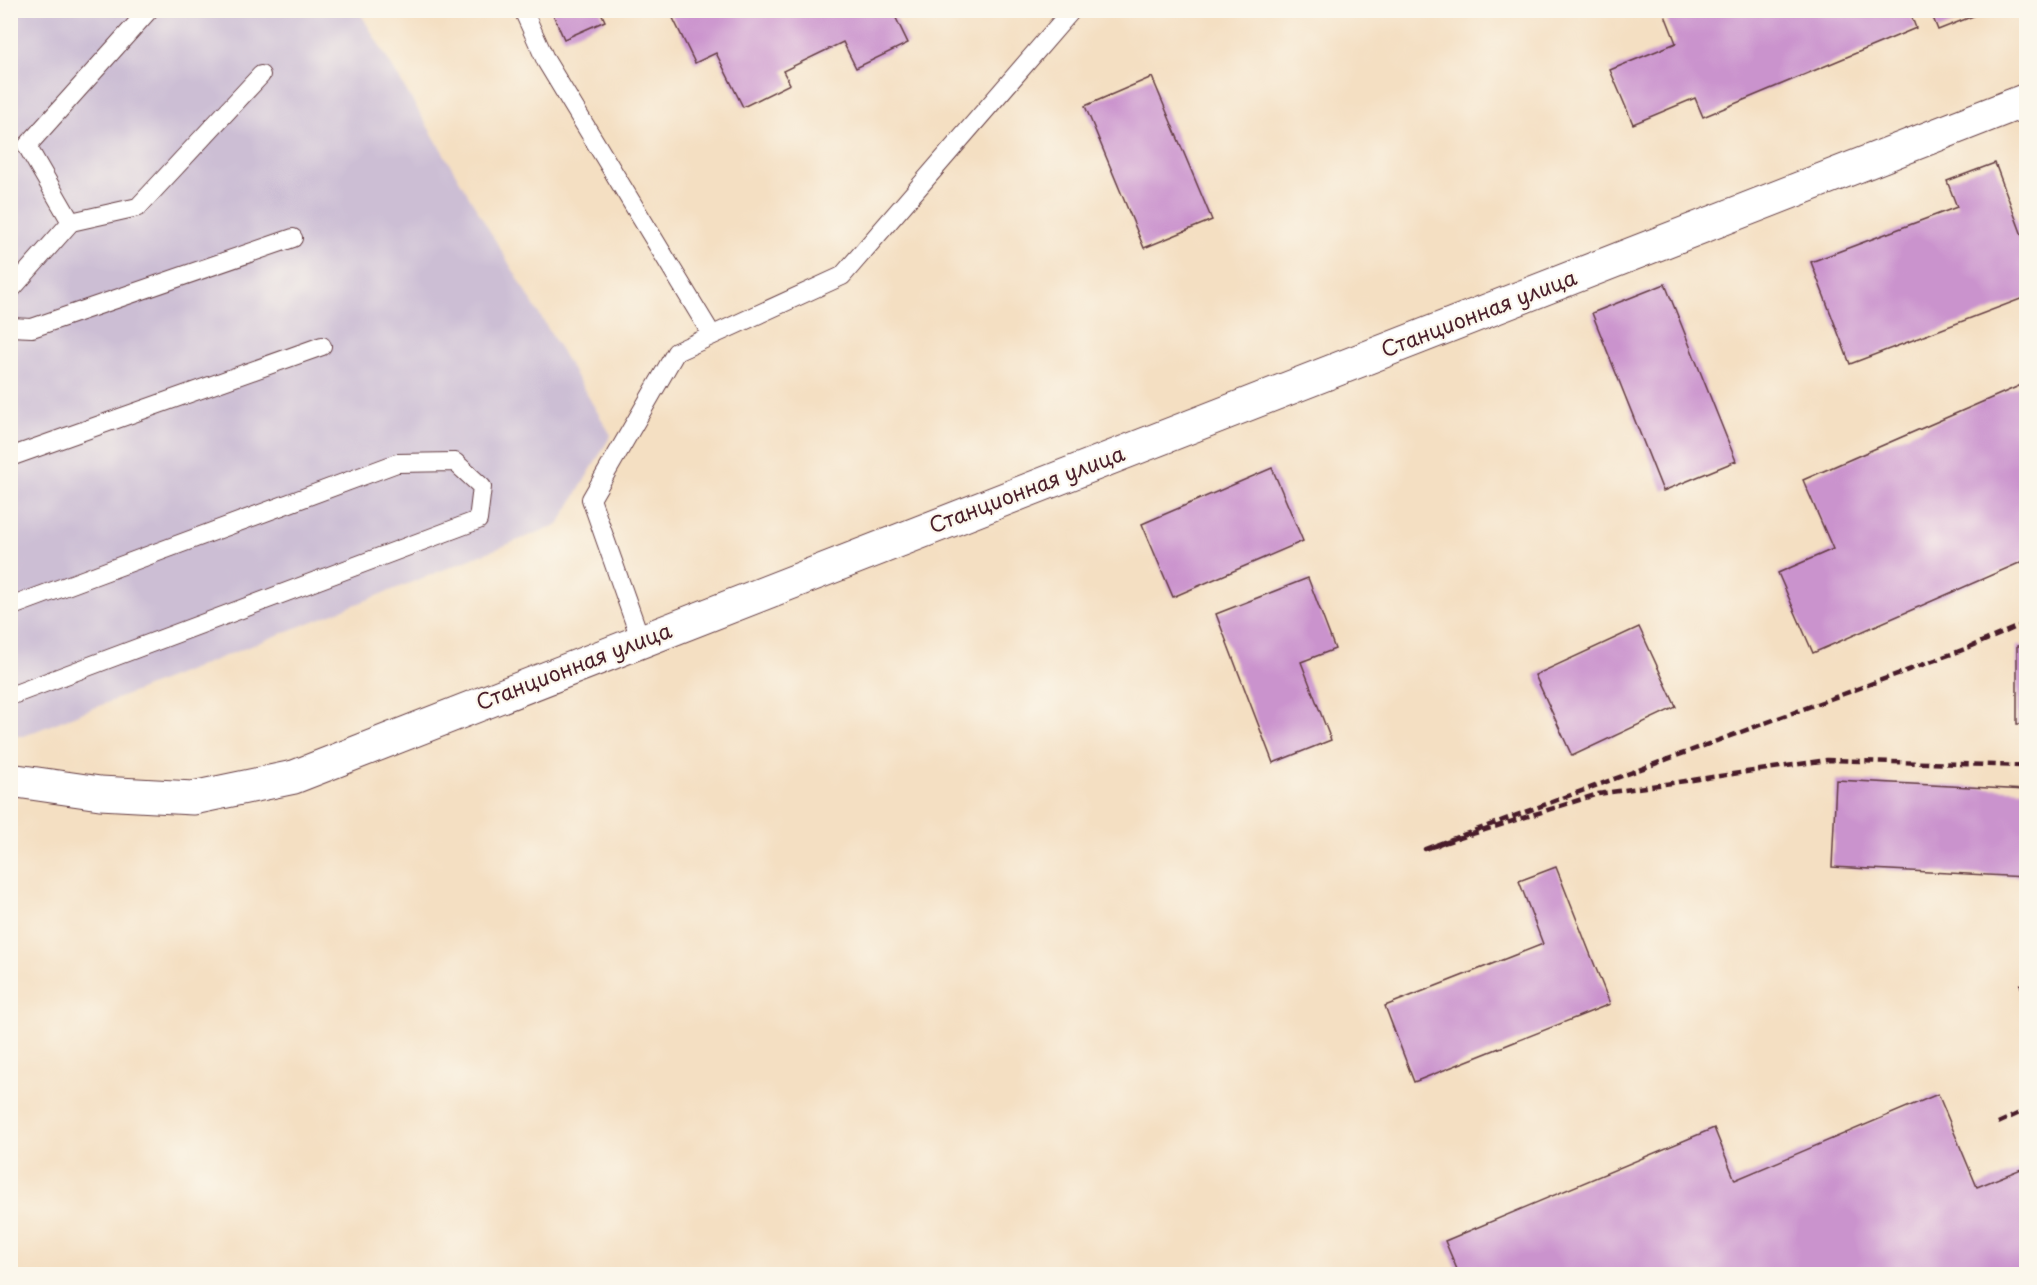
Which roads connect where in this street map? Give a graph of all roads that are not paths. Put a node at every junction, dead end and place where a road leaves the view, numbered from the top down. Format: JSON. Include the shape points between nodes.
{"nodes":[{"id":1,"x":149,"y":10,"type":"edge"},
{"id":2,"x":523,"y":10,"type":"edge"},
{"id":3,"x":1072,"y":10,"type":"edge"},
{"id":4,"x":261,"y":75,"type":"dead end"},
{"id":5,"x":2026,"y":100,"type":"edge"},
{"id":6,"x":19,"y":147,"type":"edge"},
{"id":7,"x":71,"y":222,"type":"junction"},
{"id":8,"x":293,"y":238,"type":"dead end"},
{"id":9,"x":10,"y":291,"type":"edge"},
{"id":10,"x":10,"y":327,"type":"edge"},
{"id":11,"x":712,"y":335,"type":"junction"},
{"id":12,"x":322,"y":346,"type":"dead end"},
{"id":13,"x":10,"y":457,"type":"edge"},
{"id":14,"x":10,"y":607,"type":"edge"},
{"id":15,"x":641,"y":641,"type":"junction"},
{"id":16,"x":10,"y":696,"type":"edge"},
{"id":17,"x":10,"y":780,"type":"edge"}],
"edges":[{"from":1,"to":6,"type":"lane"},
{"from":2,"to":11,"type":"lane","via":[[546,61]]},
{"from":3,"to":11,"type":"lane","via":[[842,276]]},
{"from":4,"to":7,"type":"lane","via":[[138,207]]},
{"from":5,"to":15,"type":"street","name":"Станционная улица"},
{"from":6,"to":7,"type":"lane"},
{"from":7,"to":9,"type":"lane"},
{"from":8,"to":10,"type":"lane","via":[[32,328]]},
{"from":11,"to":15,"type":"lane","via":[[676,352],[591,499]]},
{"from":12,"to":13,"type":"lane"},
{"from":14,"to":16,"type":"lane","via":[[397,463],[455,462],[482,487],[478,520]]},
{"from":15,"to":17,"type":"street","name":"Станционная улица","via":[[294,777],[193,798],[100,793]]}]}
